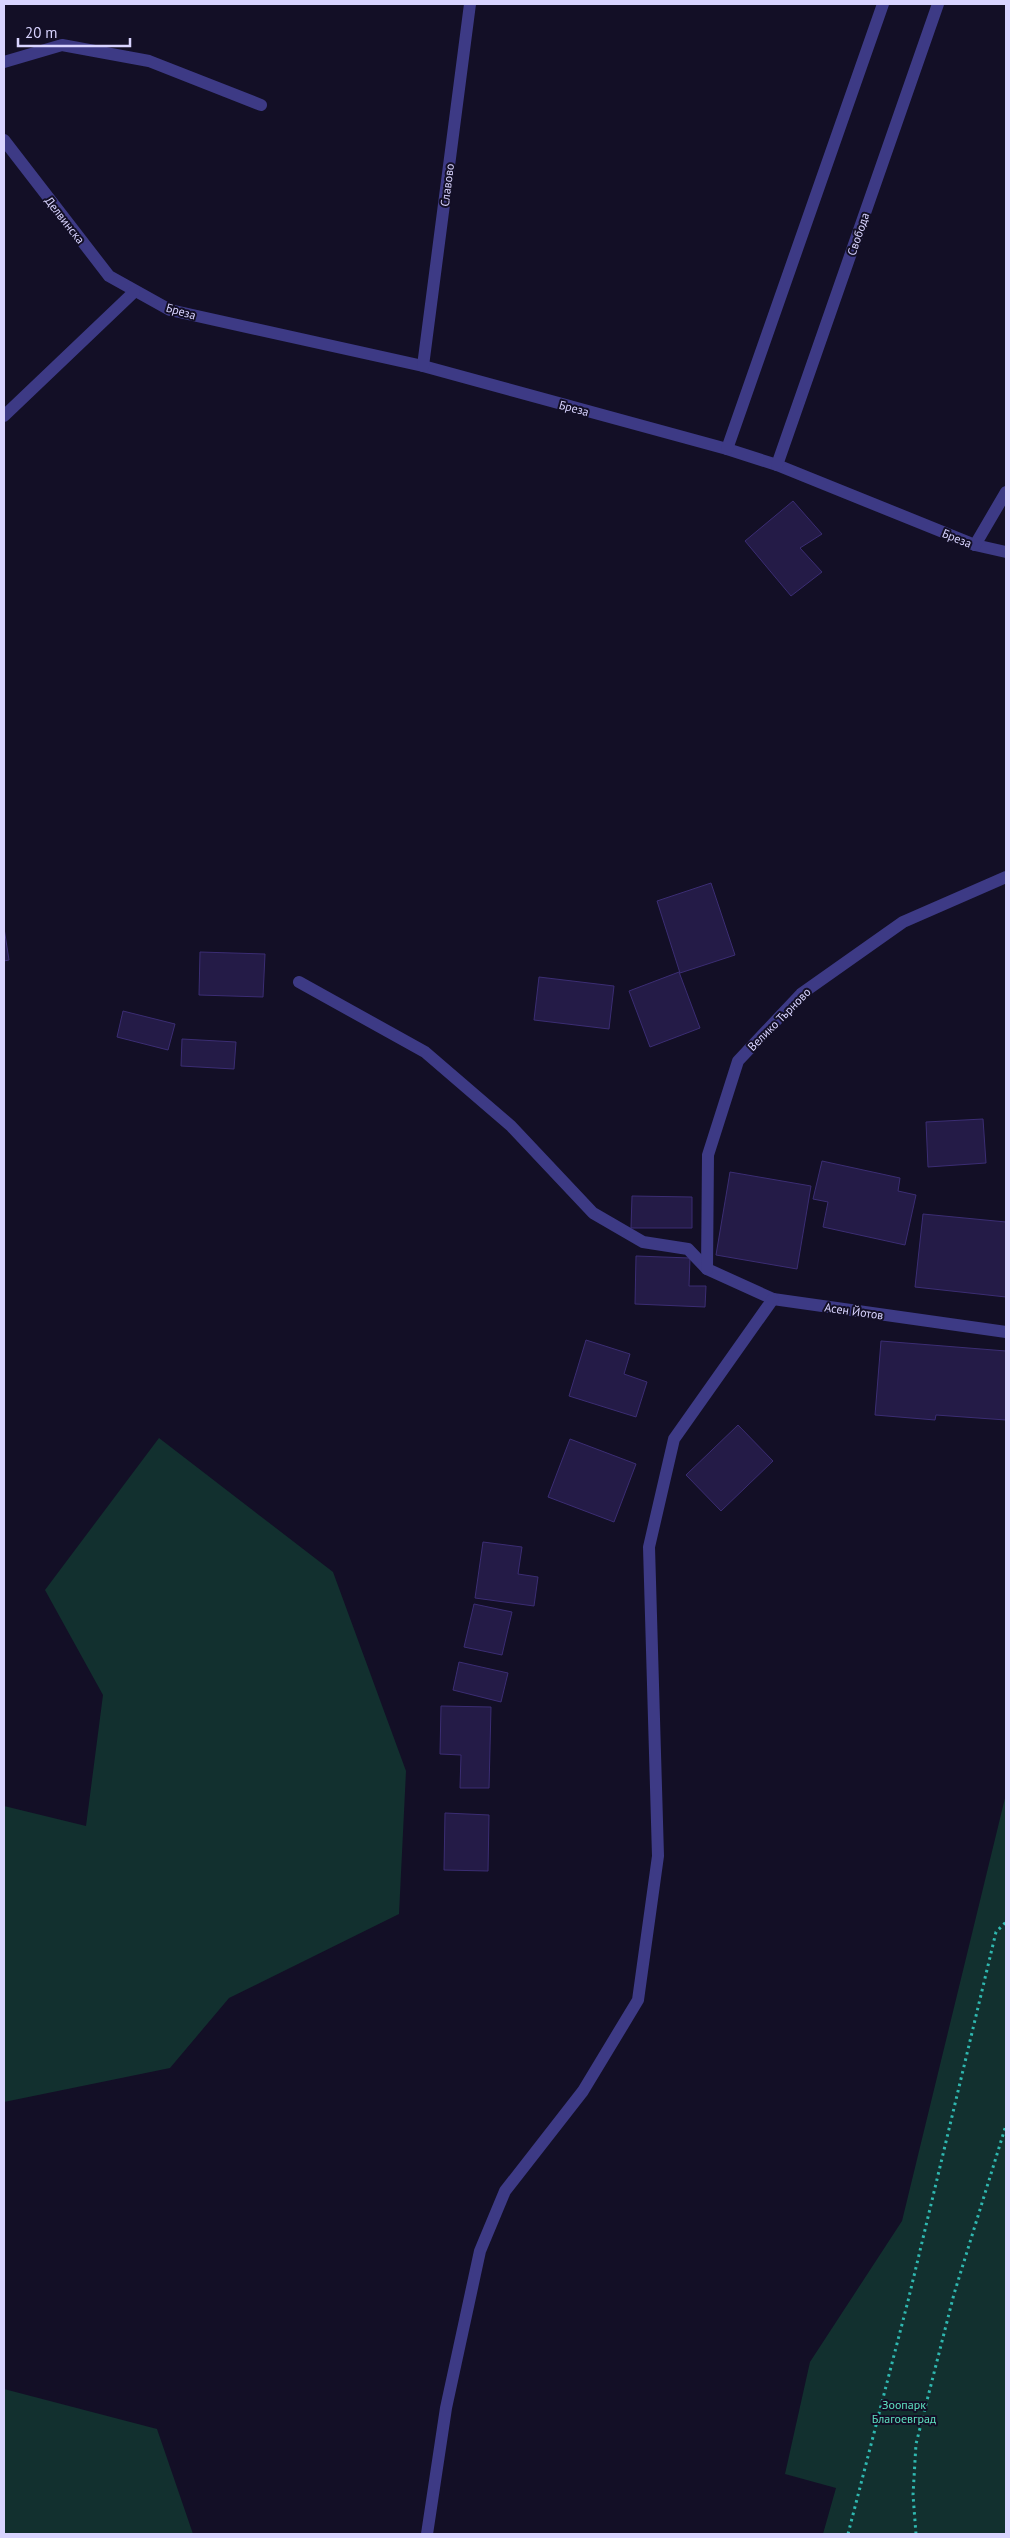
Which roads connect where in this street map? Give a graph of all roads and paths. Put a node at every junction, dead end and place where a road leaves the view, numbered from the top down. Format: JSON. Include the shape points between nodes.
{"nodes":[{"id":1,"x":470,"y":4,"type":"edge"},
{"id":2,"x":883,"y":4,"type":"edge"},
{"id":3,"x":938,"y":4,"type":"edge"},
{"id":4,"x":4,"y":62,"type":"edge"},
{"id":5,"x":261,"y":106,"type":"dead end"},
{"id":6,"x":4,"y":140,"type":"edge"},
{"id":7,"x":134,"y":292,"type":"junction"},
{"id":8,"x":423,"y":366,"type":"junction"},
{"id":9,"x":4,"y":416,"type":"edge"},
{"id":10,"x":727,"y":449,"type":"junction"},
{"id":11,"x":777,"y":465,"type":"junction"},
{"id":12,"x":1006,"y":492,"type":"edge"},
{"id":13,"x":975,"y":545,"type":"junction"},
{"id":14,"x":1006,"y":552,"type":"edge"},
{"id":15,"x":1006,"y":877,"type":"edge"},
{"id":16,"x":299,"y":982,"type":"dead end"},
{"id":17,"x":707,"y":1269,"type":"junction"},
{"id":18,"x":773,"y":1299,"type":"junction"},
{"id":19,"x":1006,"y":1332,"type":"edge"},
{"id":20,"x":1006,"y":1922,"type":"edge"},
{"id":21,"x":1006,"y":2125,"type":"edge"},
{"id":22,"x":427,"y":2534,"type":"edge"},
{"id":23,"x":848,"y":2534,"type":"edge"},
{"id":24,"x":916,"y":2534,"type":"edge"}],
"edges":[{"from":1,"to":8,"type":"street","name":"Славово"},
{"from":2,"to":10,"type":"street"},
{"from":3,"to":11,"type":"street","name":"Свобода"},
{"from":4,"to":5,"type":"street","via":[[62,45],[150,61]]},
{"from":6,"to":7,"type":"street","name":"Делвинска","via":[[109,276]]},
{"from":7,"to":8,"type":"street","name":"Бреза","via":[[170,310]]},
{"from":7,"to":9,"type":"street"},
{"from":8,"to":10,"type":"street","name":"Бреза"},
{"from":10,"to":11,"type":"street","name":"Бреза"},
{"from":11,"to":13,"type":"street","name":"Бреза"},
{"from":12,"to":13,"type":"street"},
{"from":13,"to":14,"type":"street","name":"Бреза"},
{"from":15,"to":17,"type":"street","name":"Велико Търново","via":[[904,922],[801,994],[738,1060],[708,1154]]},
{"from":16,"to":17,"type":"street","via":[[425,1052],[511,1126],[592,1213],[643,1242],[688,1249]]},
{"from":17,"to":18,"type":"street","name":"Асен Йотов"},
{"from":18,"to":19,"type":"street","name":"Асен Йотов"},
{"from":18,"to":22,"type":"street","via":[[674,1439],[649,1547],[658,1856],[638,2000],[583,2092],[505,2191],[480,2251],[446,2408]]},
{"from":20,"to":23,"type":"path","via":[[996,1932]]},
{"from":21,"to":24,"type":"path","via":[[954,2294],[916,2444],[913,2494]]}]}
